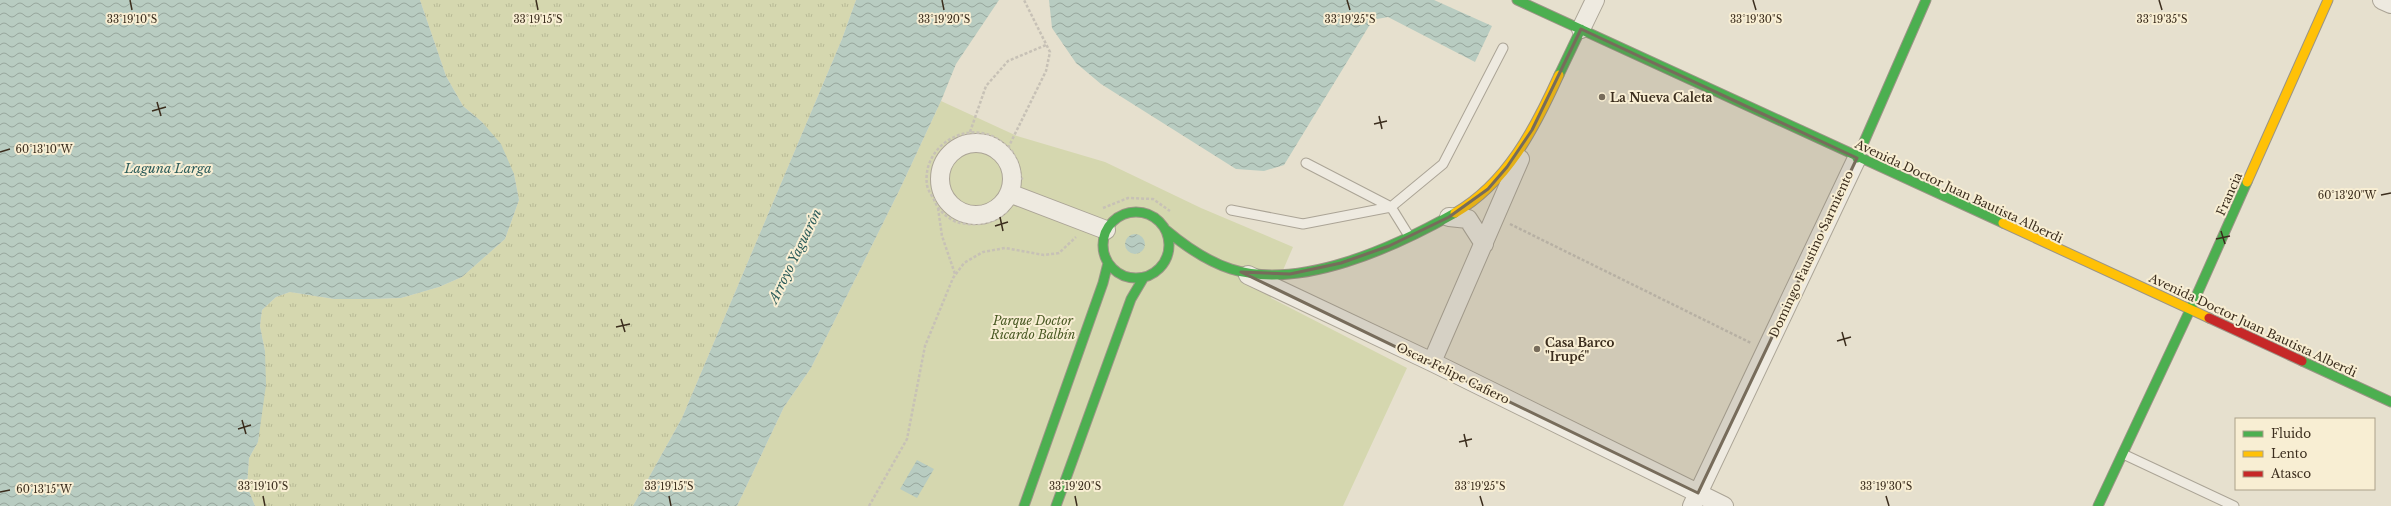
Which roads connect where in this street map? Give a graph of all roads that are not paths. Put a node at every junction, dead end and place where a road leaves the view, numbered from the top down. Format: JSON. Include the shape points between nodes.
{"nodes":[{"id":1,"x":1517,"y":0,"type":"edge"},
{"id":2,"x":1595,"y":0,"type":"edge"},
{"id":3,"x":1926,"y":0,"type":"edge"},
{"id":4,"x":2328,"y":0,"type":"edge"},
{"id":5,"x":2382,"y":0,"type":"edge"},
{"id":6,"x":2391,"y":4,"type":"edge"},
{"id":7,"x":1581,"y":29,"type":"junction"},
{"id":8,"x":1503,"y":48,"type":"dead end"},
{"id":9,"x":1532,"y":130,"type":"junction"},
{"id":10,"x":1857,"y":158,"type":"junction"},
{"id":11,"x":1306,"y":163,"type":"dead end"},
{"id":12,"x":1009,"y":201,"type":"junction"},
{"id":13,"x":1391,"y":207,"type":"junction"},
{"id":14,"x":1231,"y":210,"type":"dead end"},
{"id":15,"x":1449,"y":217,"type":"junction"},
{"id":16,"x":1106,"y":230,"type":"junction"},
{"id":17,"x":1166,"y":230,"type":"junction"},
{"id":18,"x":1409,"y":236,"type":"junction"},
{"id":19,"x":1484,"y":244,"type":"junction"},
{"id":20,"x":1190,"y":258,"type":"dead end"},
{"id":21,"x":1206,"y":258,"type":"junction"},
{"id":22,"x":1177,"y":262,"type":"dead end"},
{"id":23,"x":1108,"y":263,"type":"junction"},
{"id":24,"x":1159,"y":270,"type":"junction"},
{"id":25,"x":1240,"y":272,"type":"junction"},
{"id":26,"x":1144,"y":278,"type":"junction"},
{"id":27,"x":2190,"y":310,"type":"junction"},
{"id":28,"x":1432,"y":362,"type":"junction"},
{"id":29,"x":2391,"y":402,"type":"edge"},
{"id":30,"x":2123,"y":454,"type":"junction"},
{"id":31,"x":1695,"y":500,"type":"edge"},
{"id":32,"x":1024,"y":506,"type":"edge"},
{"id":33,"x":1056,"y":506,"type":"edge"},
{"id":34,"x":1724,"y":506,"type":"edge"},
{"id":35,"x":2098,"y":506,"type":"edge"},
{"id":36,"x":2234,"y":506,"type":"edge"}],
"edges":[{"from":1,"to":7,"type":"main road","name":"Avenida Doctor Juan Bautista Alberdi"},
{"from":2,"to":7,"type":"street"},
{"from":3,"to":10,"type":"main road","name":"Domingo Faustino Sarmiento"},
{"from":4,"to":27,"type":"main road","name":"Francia"},
{"from":5,"to":6,"type":"street"},
{"from":7,"to":9,"type":"main road"},
{"from":7,"to":10,"type":"main road","name":"Avenida Doctor Juan Bautista Alberdi"},
{"from":8,"to":13,"type":"lane","via":[[1444,164]]},
{"from":9,"to":15,"type":"main road","via":[[1488,190]]},
{"from":9,"to":19,"type":"street"},
{"from":10,"to":27,"type":"main road","name":"Avenida Doctor Juan Bautista Alberdi"},
{"from":10,"to":31,"type":"street","name":"Domingo Faustino Sarmiento"},
{"from":11,"to":13,"type":"lane"},
{"from":12,"to":12,"type":"street","via":[[1011,170],[999,151],[989,145],[972,143],[956,148],[947,156],[939,178],[941,191],[947,202],[957,210],[968,215],[987,213]]},
{"from":12,"to":16,"type":"street"},
{"from":13,"to":14,"type":"lane","via":[[1303,224]]},
{"from":13,"to":18,"type":"lane"},
{"from":15,"to":18,"type":"main road"},
{"from":15,"to":19,"type":"street","via":[[1468,220]]},
{"from":16,"to":17,"type":"main road","via":[[1120,215],[1141,211],[1151,215]]},
{"from":16,"to":23,"type":"main road","via":[[1102,247]]},
{"from":17,"to":21,"type":"main road","name":"Oscar Felipe Cafiero","via":[[1189,250]]},
{"from":17,"to":24,"type":"main road","via":[[1170,247]]},
{"from":18,"to":25,"type":"main road","via":[[1341,263],[1290,274]]},
{"from":19,"to":28,"type":"street"},
{"from":20,"to":21,"type":"main road","name":"Oscar Felipe Cafiero"},
{"from":21,"to":25,"type":"main road","name":"Oscar Felipe Cafiero"},
{"from":22,"to":24,"type":"main road","via":[[1164,265]]},
{"from":23,"to":26,"type":"main road","via":[[1124,276]]},
{"from":23,"to":32,"type":"main road"},
{"from":24,"to":26,"type":"main road"},
{"from":25,"to":28,"type":"street","name":"Oscar Felipe Cafiero"},
{"from":26,"to":33,"type":"main road","via":[[1131,299]]},
{"from":27,"to":29,"type":"main road","name":"Avenida Doctor Juan Bautista Alberdi"},
{"from":27,"to":30,"type":"main road","name":"Francia"},
{"from":28,"to":31,"type":"street","name":"Oscar Felipe Cafiero"},
{"from":30,"to":35,"type":"main road","name":"Francia"},
{"from":30,"to":36,"type":"lane"},
{"from":31,"to":34,"type":"street","name":"Oscar Felipe Cafiero"}]}
